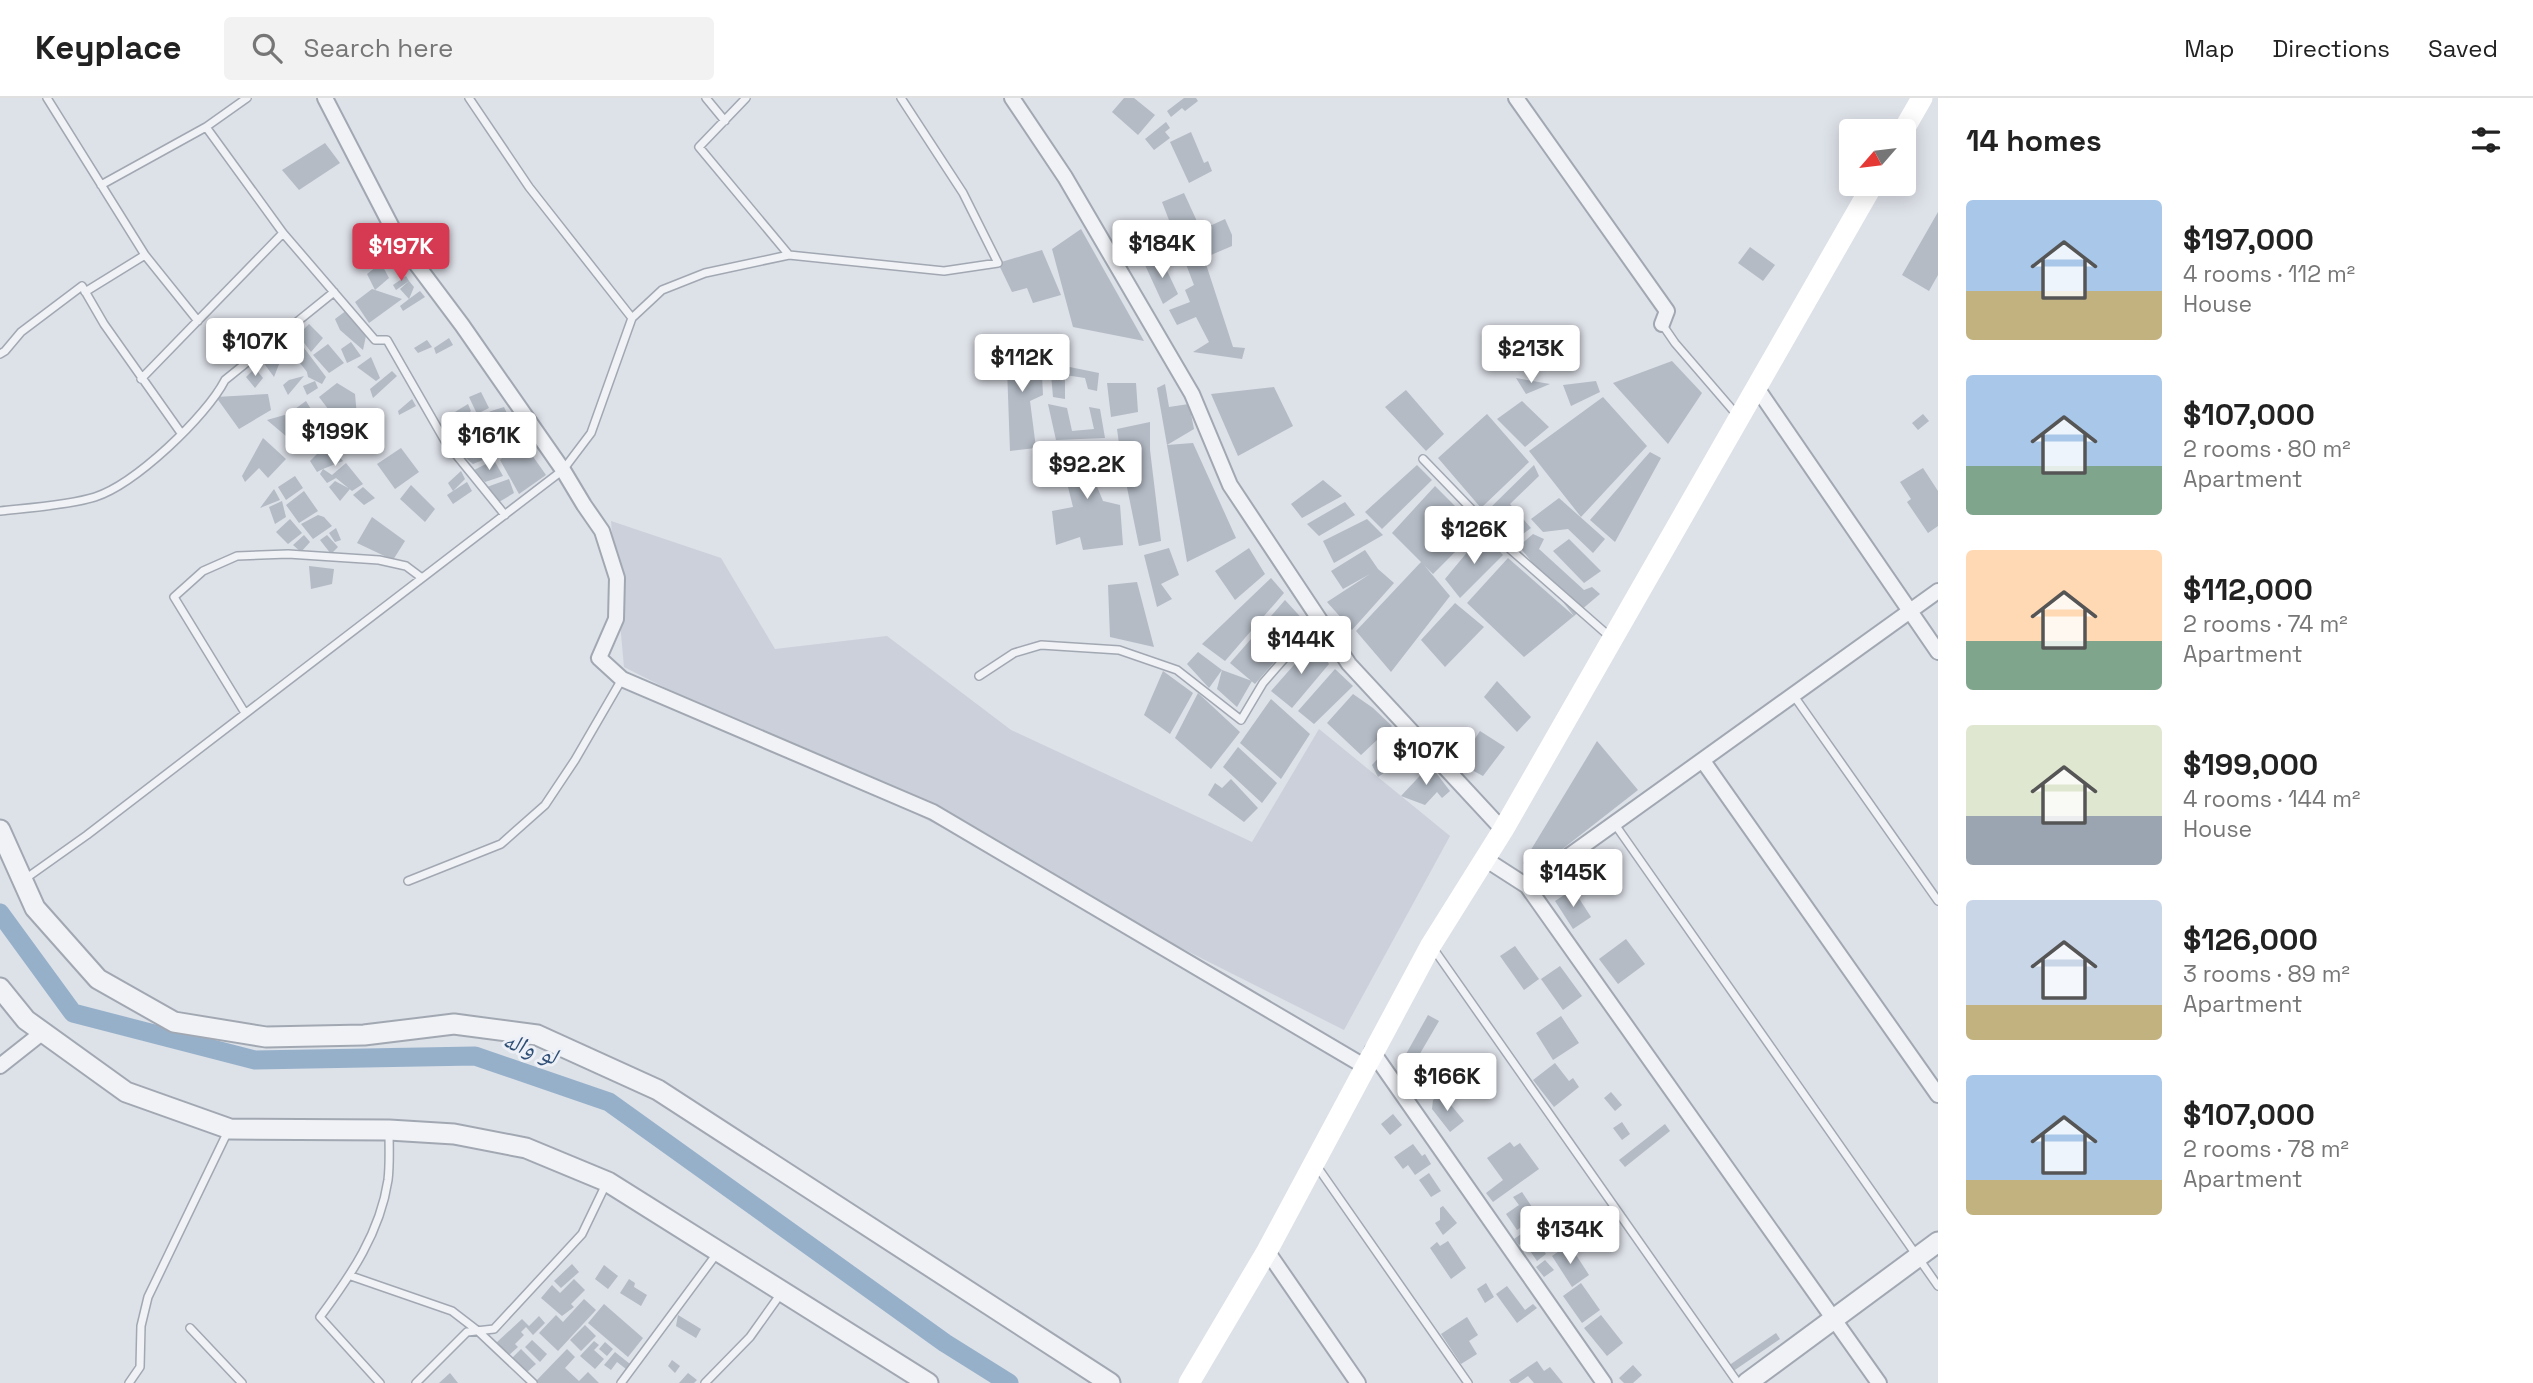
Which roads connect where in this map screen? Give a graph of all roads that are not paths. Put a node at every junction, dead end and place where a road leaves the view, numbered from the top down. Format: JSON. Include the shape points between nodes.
{"nodes":[{"id":1,"x":47,"y":98,"type":"edge"},
{"id":2,"x":247,"y":98,"type":"edge"},
{"id":3,"x":325,"y":98,"type":"edge"},
{"id":4,"x":469,"y":98,"type":"edge"},
{"id":5,"x":706,"y":98,"type":"edge"},
{"id":6,"x":746,"y":98,"type":"edge"},
{"id":7,"x":901,"y":98,"type":"edge"},
{"id":8,"x":1012,"y":98,"type":"edge"},
{"id":9,"x":1516,"y":98,"type":"edge"},
{"id":10,"x":1922,"y":98,"type":"edge"},
{"id":11,"x":1910,"y":119,"type":"edge"},
{"id":12,"x":725,"y":121,"type":"junction"},
{"id":13,"x":206,"y":127,"type":"junction"},
{"id":14,"x":101,"y":185,"type":"junction"},
{"id":15,"x":1866,"y":196,"type":"edge"},
{"id":16,"x":284,"y":233,"type":"junction"},
{"id":17,"x":789,"y":254,"type":"junction"},
{"id":18,"x":145,"y":255,"type":"junction"},
{"id":19,"x":86,"y":292,"type":"junction"},
{"id":20,"x":334,"y":292,"type":"junction"},
{"id":21,"x":632,"y":318,"type":"junction"},
{"id":22,"x":198,"y":321,"type":"junction"},
{"id":23,"x":1662,"y":324,"type":"joint"},
{"id":24,"x":0,"y":354,"type":"edge"},
{"id":25,"x":141,"y":379,"type":"junction"},
{"id":26,"x":1757,"y":388,"type":"junction"},
{"id":27,"x":1740,"y":418,"type":"junction"},
{"id":28,"x":181,"y":433,"type":"junction"},
{"id":29,"x":1423,"y":459,"type":"dead end"},
{"id":30,"x":563,"y":470,"type":"junction"},
{"id":31,"x":0,"y":511,"type":"edge"},
{"id":32,"x":505,"y":515,"type":"junction"},
{"id":33,"x":422,"y":578,"type":"junction"},
{"id":34,"x":1938,"y":591,"type":"edge"},
{"id":35,"x":1909,"y":611,"type":"junction"},
{"id":36,"x":1319,"y":619,"type":"junction"},
{"id":37,"x":1612,"y":639,"type":"junction"},
{"id":38,"x":1938,"y":652,"type":"edge"},
{"id":39,"x":979,"y":676,"type":"dead end"},
{"id":40,"x":622,"y":679,"type":"junction"},
{"id":41,"x":1794,"y":696,"type":"junction"},
{"id":42,"x":245,"y":713,"type":"junction"},
{"id":43,"x":1703,"y":761,"type":"junction"},
{"id":44,"x":1614,"y":823,"type":"junction"},
{"id":45,"x":0,"y":830,"type":"edge"},
{"id":46,"x":1503,"y":830,"type":"junction"},
{"id":47,"x":1485,"y":859,"type":"junction"},
{"id":48,"x":23,"y":881,"type":"junction"},
{"id":49,"x":408,"y":881,"type":"dead end"},
{"id":50,"x":1527,"y":886,"type":"junction"},
{"id":51,"x":1938,"y":901,"type":"edge"},
{"id":52,"x":1431,"y":945,"type":"junction"},
{"id":53,"x":0,"y":988,"type":"edge"},
{"id":54,"x":43,"y":1032,"type":"junction"},
{"id":55,"x":1368,"y":1058,"type":"junction"},
{"id":56,"x":0,"y":1066,"type":"edge"},
{"id":57,"x":1938,"y":1095,"type":"edge"},
{"id":58,"x":230,"y":1129,"type":"junction"},
{"id":59,"x":389,"y":1130,"type":"junction"},
{"id":60,"x":1314,"y":1163,"type":"junction"},
{"id":61,"x":608,"y":1182,"type":"junction"},
{"id":62,"x":1938,"y":1242,"type":"edge"},
{"id":63,"x":718,"y":1251,"type":"junction"},
{"id":64,"x":1267,"y":1251,"type":"junction"},
{"id":65,"x":1918,"y":1257,"type":"junction"},
{"id":66,"x":351,"y":1276,"type":"junction"},
{"id":67,"x":1938,"y":1286,"type":"edge"},
{"id":68,"x":782,"y":1292,"type":"junction"},
{"id":69,"x":1835,"y":1318,"type":"junction"},
{"id":70,"x":190,"y":1328,"type":"dead end"},
{"id":71,"x":478,"y":1331,"type":"junction"},
{"id":72,"x":129,"y":1383,"type":"edge"},
{"id":73,"x":242,"y":1383,"type":"edge"},
{"id":74,"x":380,"y":1383,"type":"edge"},
{"id":75,"x":416,"y":1383,"type":"edge"},
{"id":76,"x":533,"y":1383,"type":"edge"},
{"id":77,"x":621,"y":1383,"type":"edge"},
{"id":78,"x":705,"y":1383,"type":"edge"},
{"id":79,"x":926,"y":1383,"type":"edge"},
{"id":80,"x":1110,"y":1383,"type":"edge"},
{"id":81,"x":1189,"y":1383,"type":"edge"},
{"id":82,"x":1358,"y":1383,"type":"edge"},
{"id":83,"x":1468,"y":1383,"type":"edge"},
{"id":84,"x":1604,"y":1383,"type":"edge"},
{"id":85,"x":1738,"y":1383,"type":"edge"},
{"id":86,"x":1747,"y":1383,"type":"edge"},
{"id":87,"x":1879,"y":1383,"type":"edge"}],
"edges":[{"from":1,"to":14,"type":"lane"},
{"from":2,"to":13,"type":"lane"},
{"from":3,"to":30,"type":"street","via":[[399,241]]},
{"from":4,"to":21,"type":"lane","via":[[530,187]]},
{"from":5,"to":12,"type":"lane"},
{"from":6,"to":12,"type":"lane"},
{"from":7,"to":17,"type":"lane","via":[[963,193],[998,263],[944,271]]},
{"from":8,"to":36,"type":"street","via":[[1065,177],[1192,394],[1230,485]]},
{"from":9,"to":23,"type":"street","via":[[1667,311]]},
{"from":10,"to":11,"type":"main road"},
{"from":12,"to":17,"type":"lane","via":[[699,147]]},
{"from":13,"to":14,"type":"lane"},
{"from":13,"to":16,"type":"lane"},
{"from":14,"to":18,"type":"lane"},
{"from":15,"to":26,"type":"main road"},
{"from":16,"to":20,"type":"lane"},
{"from":16,"to":22,"type":"lane"},
{"from":17,"to":21,"type":"lane","via":[[705,272],[662,290]]},
{"from":18,"to":19,"type":"lane"},
{"from":18,"to":22,"type":"lane"},
{"from":19,"to":24,"type":"lane","via":[[82,286],[21,332]]},
{"from":19,"to":25,"type":"lane"},
{"from":20,"to":28,"type":"lane","via":[[225,380],[216,397]]},
{"from":20,"to":32,"type":"lane","via":[[375,340],[387,340],[446,440]]},
{"from":21,"to":30,"type":"lane","via":[[591,433]]},
{"from":22,"to":25,"type":"lane"},
{"from":23,"to":27,"type":"lane"},
{"from":25,"to":28,"type":"lane"},
{"from":26,"to":27,"type":"main road"},
{"from":26,"to":35,"type":"street"},
{"from":27,"to":37,"type":"main road"},
{"from":28,"to":31,"type":"lane","via":[[135,476],[96,497]]},
{"from":29,"to":37,"type":"lane","via":[[1511,550]]},
{"from":30,"to":32,"type":"lane"},
{"from":30,"to":40,"type":"street","via":[[602,531],[617,578],[617,619],[599,658]]},
{"from":32,"to":33,"type":"lane"},
{"from":33,"to":42,"type":"lane"},
{"from":33,"to":42,"type":"lane","via":[[406,566],[379,560],[288,554],[237,556],[203,571],[174,597]]},
{"from":34,"to":35,"type":"street"},
{"from":35,"to":38,"type":"street"},
{"from":35,"to":41,"type":"street"},
{"from":36,"to":39,"type":"lane","via":[[1263,683],[1241,720],[1177,670],[1119,650],[1041,645],[1014,653]]},
{"from":36,"to":46,"type":"street","via":[[1349,664]]},
{"from":37,"to":46,"type":"main road"},
{"from":40,"to":49,"type":"lane","via":[[544,805],[501,844]]},
{"from":40,"to":55,"type":"street","via":[[933,812]]},
{"from":41,"to":43,"type":"street"},
{"from":41,"to":51,"type":"lane"},
{"from":42,"to":48,"type":"lane"},
{"from":43,"to":44,"type":"street"},
{"from":43,"to":57,"type":"street"},
{"from":44,"to":50,"type":"street"},
{"from":44,"to":65,"type":"lane"},
{"from":45,"to":48,"type":"street"},
{"from":46,"to":47,"type":"main road"},
{"from":47,"to":50,"type":"street"},
{"from":47,"to":52,"type":"main road"},
{"from":48,"to":80,"type":"street","via":[[35,908],[98,979],[174,1022],[266,1037],[364,1035],[454,1024],[537,1035],[646,1085]]},
{"from":50,"to":69,"type":"street"},
{"from":52,"to":55,"type":"main road"},
{"from":52,"to":85,"type":"lane"},
{"from":53,"to":54,"type":"street","via":[[26,1020]]},
{"from":54,"to":56,"type":"street"},
{"from":54,"to":58,"type":"street","via":[[126,1092]]},
{"from":55,"to":60,"type":"main road"},
{"from":55,"to":84,"type":"street"},
{"from":58,"to":59,"type":"street"},
{"from":58,"to":72,"type":"lane","via":[[148,1297],[141,1326],[140,1367]]},
{"from":59,"to":61,"type":"street","via":[[454,1134],[526,1148]]},
{"from":59,"to":66,"type":"lane","via":[[388,1179],[380,1213]]},
{"from":60,"to":64,"type":"main road"},
{"from":60,"to":83,"type":"lane"},
{"from":61,"to":63,"type":"street"},
{"from":61,"to":71,"type":"lane","via":[[582,1234],[494,1329]]},
{"from":62,"to":65,"type":"street"},
{"from":63,"to":68,"type":"street"},
{"from":63,"to":77,"type":"lane"},
{"from":64,"to":81,"type":"main road"},
{"from":64,"to":82,"type":"street"},
{"from":65,"to":67,"type":"lane"},
{"from":65,"to":69,"type":"street"},
{"from":66,"to":71,"type":"lane","via":[[452,1311]]},
{"from":66,"to":74,"type":"lane","via":[[320,1317]]},
{"from":68,"to":78,"type":"lane","via":[[750,1337]]},
{"from":68,"to":79,"type":"street"},
{"from":69,"to":86,"type":"street"},
{"from":69,"to":87,"type":"street"},
{"from":70,"to":73,"type":"lane"},
{"from":71,"to":75,"type":"lane","via":[[467,1332]]},
{"from":71,"to":76,"type":"lane"}]}
